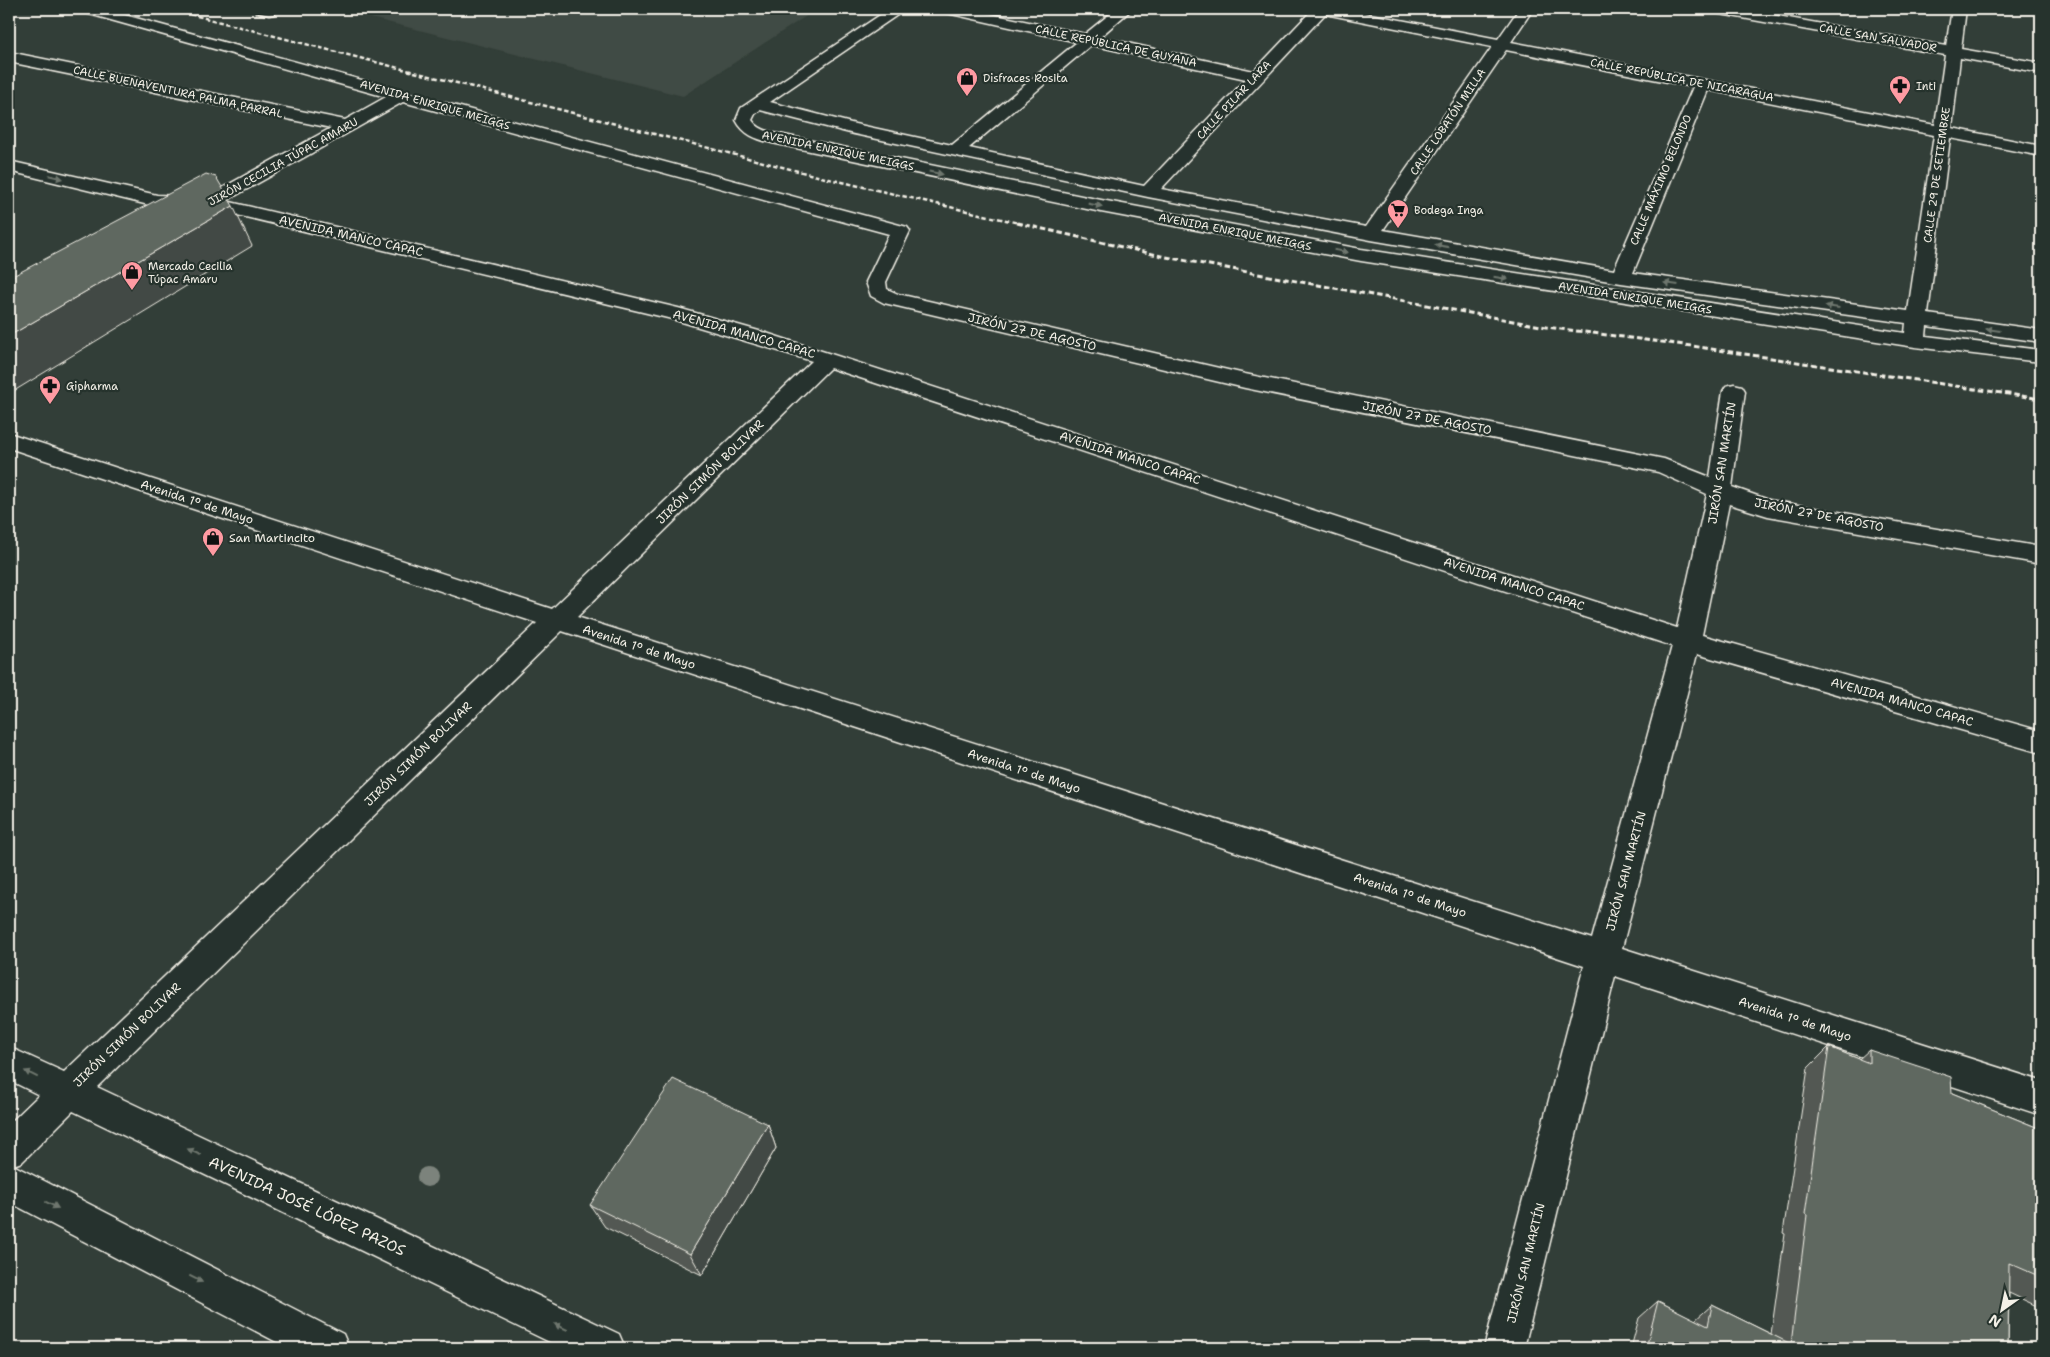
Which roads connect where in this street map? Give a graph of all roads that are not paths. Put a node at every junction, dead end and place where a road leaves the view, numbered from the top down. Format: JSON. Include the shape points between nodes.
{"nodes":[{"id":1,"x":87,"y":9,"type":"edge"},
{"id":2,"x":899,"y":9,"type":"edge"},
{"id":3,"x":947,"y":9,"type":"edge"},
{"id":4,"x":1125,"y":9,"type":"edge"},
{"id":5,"x":1322,"y":9,"type":"edge"},
{"id":6,"x":1526,"y":9,"type":"edge"},
{"id":7,"x":1715,"y":9,"type":"edge"},
{"id":8,"x":1959,"y":9,"type":"edge"},
{"id":9,"x":1734,"y":10,"type":"edge"},
{"id":10,"x":1088,"y":40,"type":"junction"},
{"id":11,"x":1501,"y":44,"type":"junction"},
{"id":12,"x":1954,"y":52,"type":"junction"},
{"id":13,"x":9,"y":57,"type":"edge"},
{"id":14,"x":2041,"y":68,"type":"edge"},
{"id":15,"x":1257,"y":76,"type":"junction"},
{"id":16,"x":1702,"y":84,"type":"junction"},
{"id":17,"x":401,"y":96,"type":"junction"},
{"id":18,"x":756,"y":104,"type":"junction"},
{"id":19,"x":346,"y":126,"type":"junction"},
{"id":20,"x":1943,"y":131,"type":"junction"},
{"id":21,"x":955,"y":151,"type":"junction"},
{"id":22,"x":2041,"y":151,"type":"edge"},
{"id":23,"x":9,"y":166,"type":"edge"},
{"id":24,"x":1148,"y":192,"type":"junction"},
{"id":25,"x":210,"y":203,"type":"junction"},
{"id":26,"x":176,"y":222,"type":"edge"},
{"id":27,"x":900,"y":231,"type":"joint"},
{"id":28,"x":1371,"y":234,"type":"junction"},
{"id":29,"x":1621,"y":277,"type":"junction"},
{"id":30,"x":1918,"y":319,"type":"junction"},
{"id":31,"x":2041,"y":336,"type":"edge"},
{"id":32,"x":1915,"y":341,"type":"junction"},
{"id":33,"x":2041,"y":356,"type":"edge"},
{"id":34,"x":828,"y":358,"type":"junction"},
{"id":35,"x":1734,"y":391,"type":"dead end"},
{"id":36,"x":9,"y":440,"type":"edge"},
{"id":37,"x":1720,"y":489,"type":"junction"},
{"id":38,"x":2041,"y":554,"type":"edge"},
{"id":39,"x":557,"y":620,"type":"junction"},
{"id":40,"x":1687,"y":641,"type":"junction"},
{"id":41,"x":2041,"y":742,"type":"edge"},
{"id":42,"x":1603,"y":957,"type":"junction"},
{"id":43,"x":9,"y":1063,"type":"edge"},
{"id":44,"x":68,"y":1092,"type":"junction"},
{"id":45,"x":2041,"y":1098,"type":"edge"},
{"id":46,"x":9,"y":1149,"type":"edge"},
{"id":47,"x":9,"y":1182,"type":"edge"},
{"id":48,"x":329,"y":1348,"type":"edge"},
{"id":49,"x":606,"y":1348,"type":"edge"},
{"id":50,"x":1504,"y":1348,"type":"edge"}],
"edges":[{"from":1,"to":17,"type":"street","name":"AVENIDA ENRIQUE MEIGGS"},
{"from":2,"to":18,"type":"street"},
{"from":3,"to":10,"type":"street","name":"CALLE REPÚBLICA DE GUYANA"},
{"from":4,"to":10,"type":"street"},
{"from":5,"to":11,"type":"street","name":"CALLE REPÚBLICA DE NICARAGUA"},
{"from":5,"to":15,"type":"street","name":"CALLE PILAR LARA"},
{"from":6,"to":11,"type":"street","name":"CALLE LOBATÓN MILLA"},
{"from":7,"to":9,"type":"street","name":"CALLE SAN SALVADOR"},
{"from":8,"to":12,"type":"street","name":"CALLE 29 DE SETIEMBRE"},
{"from":9,"to":12,"type":"street","name":"CALLE SAN SALVADOR"},
{"from":10,"to":15,"type":"street","name":"CALLE REPÚBLICA DE GUYANA"},
{"from":10,"to":21,"type":"street"},
{"from":11,"to":16,"type":"street","name":"CALLE REPÚBLICA DE NICARAGUA"},
{"from":11,"to":28,"type":"street","name":"CALLE LOBATÓN MILLA"},
{"from":12,"to":14,"type":"street","name":"CALLE SAN SALVADOR"},
{"from":12,"to":20,"type":"street","name":"CALLE 29 DE SETIEMBRE"},
{"from":13,"to":19,"type":"street","name":"CALLE BUENAVENTURA PALMA PARRAL"},
{"from":15,"to":24,"type":"street","name":"CALLE PILAR LARA"},
{"from":16,"to":20,"type":"street","name":"CALLE REPÚBLICA DE NICARAGUA"},
{"from":16,"to":29,"type":"street","name":"CALLE MÁXIMO BELONDO"},
{"from":17,"to":19,"type":"street","name":"JIRÓN CECILIA TÚPAC AMARU"},
{"from":17,"to":27,"type":"street","name":"AVENIDA ENRIQUE MEIGGS"},
{"from":18,"to":21,"type":"street","name":"AVENIDA ENRIQUE MEIGGS"},
{"from":18,"to":32,"type":"street","name":"AVENIDA ENRIQUE MEIGGS","one_way":true,"via":[[744,120],[746,127],[757,134],[951,176],[1361,255]]},
{"from":19,"to":25,"type":"street","name":"JIRÓN CECILIA TÚPAC AMARU"},
{"from":20,"to":22,"type":"street","name":"CALLE REPÚBLICA DE NICARAGUA"},
{"from":20,"to":30,"type":"street","name":"CALLE 29 DE SETIEMBRE"},
{"from":21,"to":24,"type":"street","name":"AVENIDA ENRIQUE MEIGGS"},
{"from":23,"to":25,"type":"street","name":"AVENIDA MANCO CAPAC","one_way":true,"via":[[157,201]]},
{"from":24,"to":28,"type":"street","name":"AVENIDA ENRIQUE MEIGGS"},
{"from":25,"to":26,"type":"street","name":"JIRÓN CECILIA TÚPAC AMARU"},
{"from":25,"to":34,"type":"street","name":"AVENIDA MANCO CAPAC","via":[[678,314]]},
{"from":27,"to":37,"type":"street","name":"JIRÓN 27 DE AGOSTO","via":[[876,282],[878,292],[891,299],[1245,382],[1664,466]]},
{"from":29,"to":28,"type":"street","name":"AVENIDA ENRIQUE MEIGGS","one_way":true},
{"from":30,"to":29,"type":"street","name":"AVENIDA ENRIQUE MEIGGS","one_way":true},
{"from":31,"to":30,"type":"street","name":"AVENIDA ENRIQUE MEIGGS","one_way":true},
{"from":30,"to":32,"type":"street","name":"CALLE 29 DE SETIEMBRE"},
{"from":32,"to":33,"type":"street","name":"AVENIDA ENRIQUE MEIGGS"},
{"from":34,"to":39,"type":"street","name":"JIRÓN SIMÓN BOLIVAR"},
{"from":34,"to":40,"type":"street","name":"AVENIDA MANCO CAPAC"},
{"from":35,"to":37,"type":"street","name":"JIRÓN SAN MARTÍN"},
{"from":36,"to":39,"type":"street","name":"Avenida 1º de Mayo"},
{"from":37,"to":38,"type":"street","name":"JIRÓN 27 DE AGOSTO","via":[[1768,508]]},
{"from":37,"to":40,"type":"street","name":"JIRÓN SAN MARTÍN"},
{"from":39,"to":42,"type":"street","name":"Avenida 1º de Mayo"},
{"from":39,"to":44,"type":"street","name":"JIRÓN SIMÓN BOLIVAR"},
{"from":40,"to":41,"type":"street","name":"AVENIDA MANCO CAPAC"},
{"from":40,"to":42,"type":"street","name":"JIRÓN SAN MARTÍN"},
{"from":42,"to":45,"type":"street","name":"Avenida 1º de Mayo"},
{"from":42,"to":50,"type":"street","name":"JIRÓN SAN MARTÍN"},
{"from":44,"to":43,"type":"street","name":"AVENIDA JOSÉ LÓPEZ PAZOS","one_way":true},
{"from":44,"to":46,"type":"street","name":"JIRÓN SIMÓN BOLIVAR"},
{"from":49,"to":44,"type":"street","name":"AVENIDA JOSÉ LÓPEZ PAZOS","one_way":true},
{"from":47,"to":48,"type":"street","one_way":true}]}
